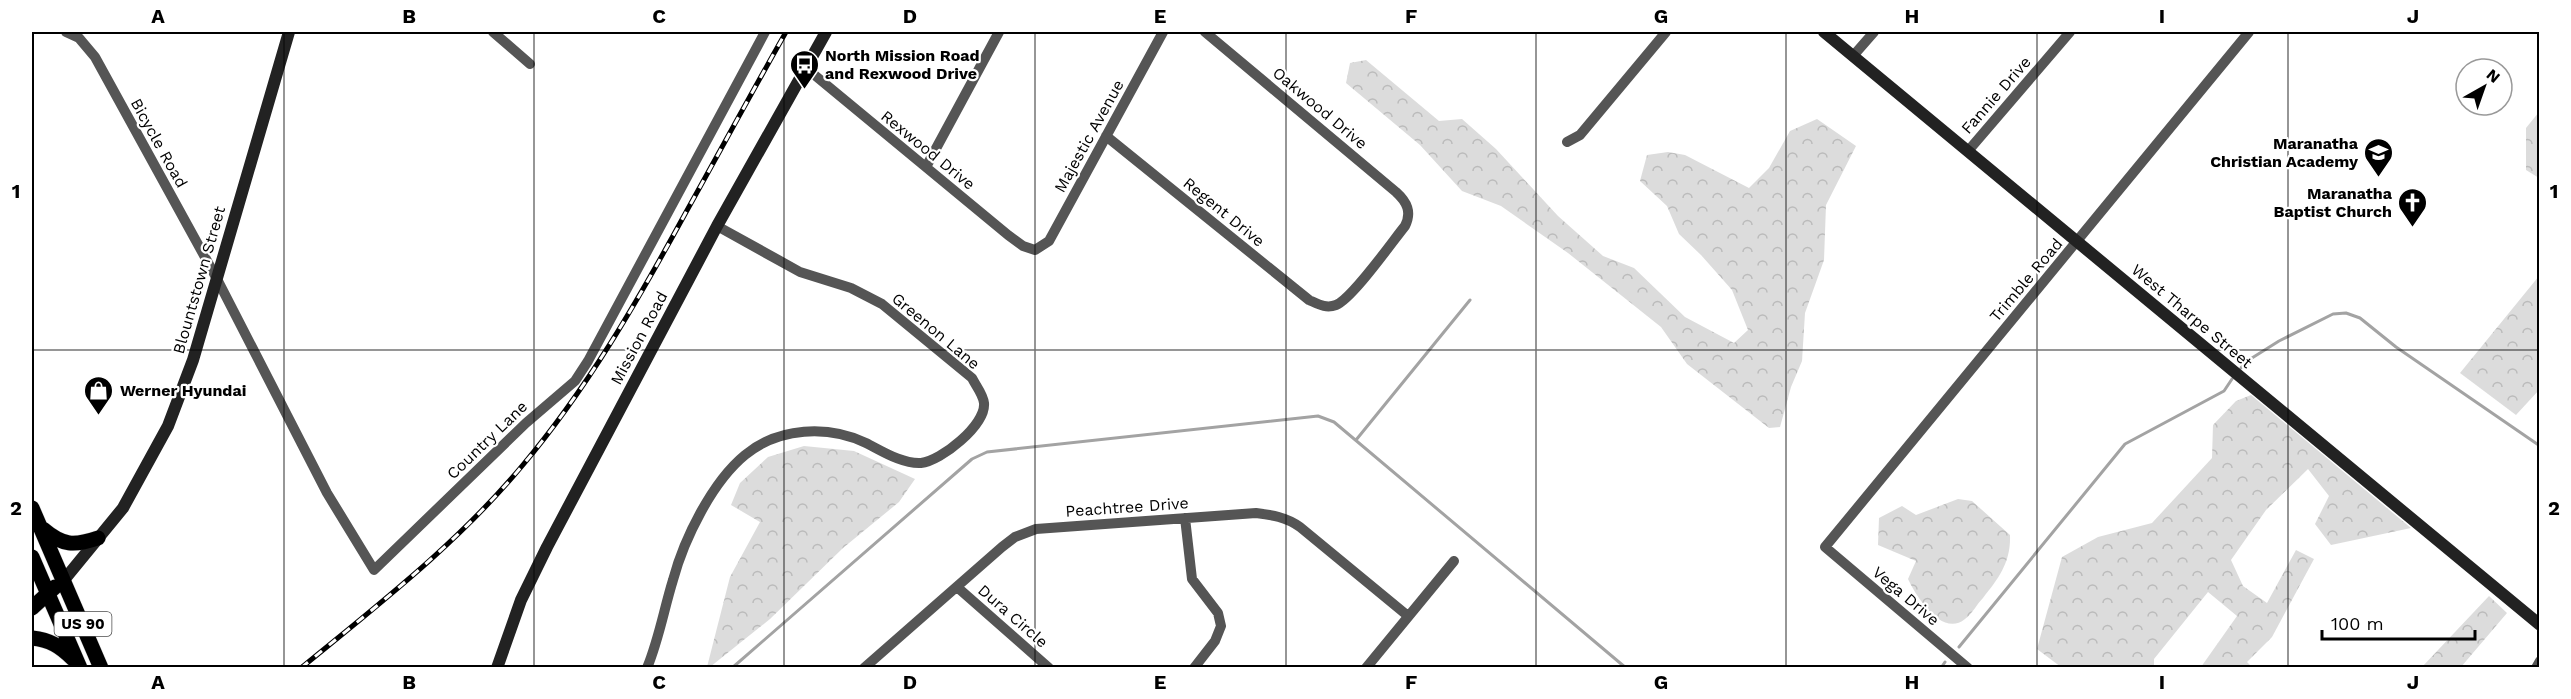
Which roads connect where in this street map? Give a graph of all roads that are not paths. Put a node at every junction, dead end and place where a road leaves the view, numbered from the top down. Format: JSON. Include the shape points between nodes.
{"nodes":[{"id":1,"x":66,"y":32,"type":"edge"},
{"id":2,"x":289,"y":32,"type":"edge"},
{"id":3,"x":493,"y":32,"type":"edge"},
{"id":4,"x":765,"y":32,"type":"edge"},
{"id":5,"x":826,"y":32,"type":"edge"},
{"id":6,"x":999,"y":32,"type":"edge"},
{"id":7,"x":1163,"y":32,"type":"edge"},
{"id":8,"x":1205,"y":32,"type":"edge"},
{"id":9,"x":1666,"y":32,"type":"edge"},
{"id":10,"x":1824,"y":32,"type":"edge"},
{"id":11,"x":1874,"y":32,"type":"edge"},
{"id":12,"x":2070,"y":32,"type":"edge"},
{"id":13,"x":2249,"y":32,"type":"edge"},
{"id":14,"x":1853,"y":56,"type":"junction"},
{"id":15,"x":530,"y":64,"type":"dead end"},
{"id":16,"x":806,"y":68,"type":"junction"},
{"id":17,"x":1106,"y":136,"type":"junction"},
{"id":18,"x":1567,"y":142,"type":"dead end"},
{"id":19,"x":1968,"y":151,"type":"junction"},
{"id":20,"x":926,"y":167,"type":"junction"},
{"id":21,"x":717,"y":226,"type":"junction"},
{"id":22,"x":2077,"y":242,"type":"junction"},
{"id":23,"x":1035,"y":250,"type":"joint"},
{"id":24,"x":217,"y":279,"type":"junction"},
{"id":25,"x":1327,"y":307,"type":"joint"},
{"id":26,"x":32,"y":508,"type":"edge"},
{"id":27,"x":1185,"y":518,"type":"junction"},
{"id":28,"x":40,"y":527,"type":"junction"},
{"id":29,"x":98,"y":538,"type":"junction"},
{"id":30,"x":1825,"y":547,"type":"joint"},
{"id":31,"x":32,"y":558,"type":"edge"},
{"id":32,"x":1454,"y":561,"type":"dead end"},
{"id":33,"x":64,"y":580,"type":"junction"},
{"id":34,"x":957,"y":586,"type":"junction"},
{"id":35,"x":48,"y":593,"type":"junction"},
{"id":36,"x":32,"y":608,"type":"edge"},
{"id":37,"x":1408,"y":616,"type":"junction"},
{"id":38,"x":2540,"y":625,"type":"edge"},
{"id":39,"x":32,"y":638,"type":"edge"},
{"id":40,"x":2540,"y":662,"type":"edge"},
{"id":41,"x":79,"y":667,"type":"edge"},
{"id":42,"x":101,"y":668,"type":"edge"},
{"id":43,"x":497,"y":668,"type":"edge"},
{"id":44,"x":647,"y":668,"type":"edge"},
{"id":45,"x":864,"y":668,"type":"edge"},
{"id":46,"x":1049,"y":668,"type":"edge"},
{"id":47,"x":1194,"y":668,"type":"edge"},
{"id":48,"x":1366,"y":668,"type":"edge"},
{"id":49,"x":1968,"y":668,"type":"edge"},
{"id":50,"x":2536,"y":668,"type":"edge"}],
"edges":[{"from":1,"to":24,"type":"street","name":"Bicycle Road","via":[[79,38],[95,57]]},
{"from":2,"to":24,"type":"main road","name":"Blountstown Street"},
{"from":3,"to":15,"type":"street"},
{"from":4,"to":24,"type":"street","name":"Country Lane","via":[[574,381],[374,570],[327,493]]},
{"from":5,"to":16,"type":"main road","name":"Mission Road"},
{"from":6,"to":20,"type":"street"},
{"from":7,"to":17,"type":"street","name":"Majestic Avenue"},
{"from":8,"to":25,"type":"street","name":"Oakwood Drive","via":[[1407,204],[1405,226],[1348,296]]},
{"from":9,"to":18,"type":"street","via":[[1580,135]]},
{"from":10,"to":14,"type":"main road","name":"West Tharpe Street"},
{"from":11,"to":14,"type":"street"},
{"from":12,"to":19,"type":"street","name":"Fannie Drive"},
{"from":13,"to":22,"type":"street","name":"Trimble Road"},
{"from":14,"to":19,"type":"main road","name":"West Tharpe Street"},
{"from":16,"to":20,"type":"street","name":"Rexwood Drive"},
{"from":16,"to":21,"type":"main road","name":"Mission Road"},
{"from":17,"to":23,"type":"street","name":"Majestic Avenue","via":[[1048,241]]},
{"from":17,"to":25,"type":"street","name":"Regent Drive","via":[[1309,300]]},
{"from":19,"to":22,"type":"main road","name":"West Tharpe Street"},
{"from":20,"to":23,"type":"street","name":"Rexwood Drive","via":[[1008,235]]},
{"from":21,"to":43,"type":"main road","name":"Mission Road","via":[[521,600]]},
{"from":21,"to":44,"type":"street","name":"Greenon Lane","via":[[800,272],[851,288],[882,304],[972,378],[984,403],[983,411],[959,441],[922,463],[824,431],[778,437],[745,455],[719,483],[686,545]]},
{"from":22,"to":30,"type":"street","name":"Trimble Road"},
{"from":22,"to":38,"type":"main road","name":"West Tharpe Street"},
{"from":24,"to":29,"type":"main road","name":"Blountstown Street","via":[[168,426],[123,508]]},
{"from":26,"to":28,"type":"main road","number":"US 90"},
{"from":27,"to":34,"type":"street","name":"Peachtree Drive","via":[[1025,532]]},
{"from":27,"to":37,"type":"street","name":"Peachtree Drive","via":[[1256,513],[1286,518]]},
{"from":27,"to":47,"type":"street","via":[[1192,579],[1218,613],[1221,626],[1215,641]]},
{"from":28,"to":29,"type":"main road","via":[[56,540],[68,543]]},
{"from":28,"to":33,"type":"main road","number":"US 90"},
{"from":29,"to":33,"type":"main road","name":"Blountstown Street"},
{"from":30,"to":49,"type":"street","name":"Vega Drive"},
{"from":31,"to":35,"type":"main road","number":"US 90"},
{"from":32,"to":37,"type":"street"},
{"from":33,"to":35,"type":"main road"},
{"from":33,"to":42,"type":"main road","number":"US 90"},
{"from":34,"to":45,"type":"street","name":"Peachtree Drive"},
{"from":34,"to":46,"type":"street","name":"Dura Circle"},
{"from":35,"to":36,"type":"main road"},
{"from":35,"to":41,"type":"main road","number":"US 90"},
{"from":37,"to":48,"type":"street"},
{"from":39,"to":41,"type":"main road","via":[[63,648]]},
{"from":40,"to":50,"type":"street"}]}
